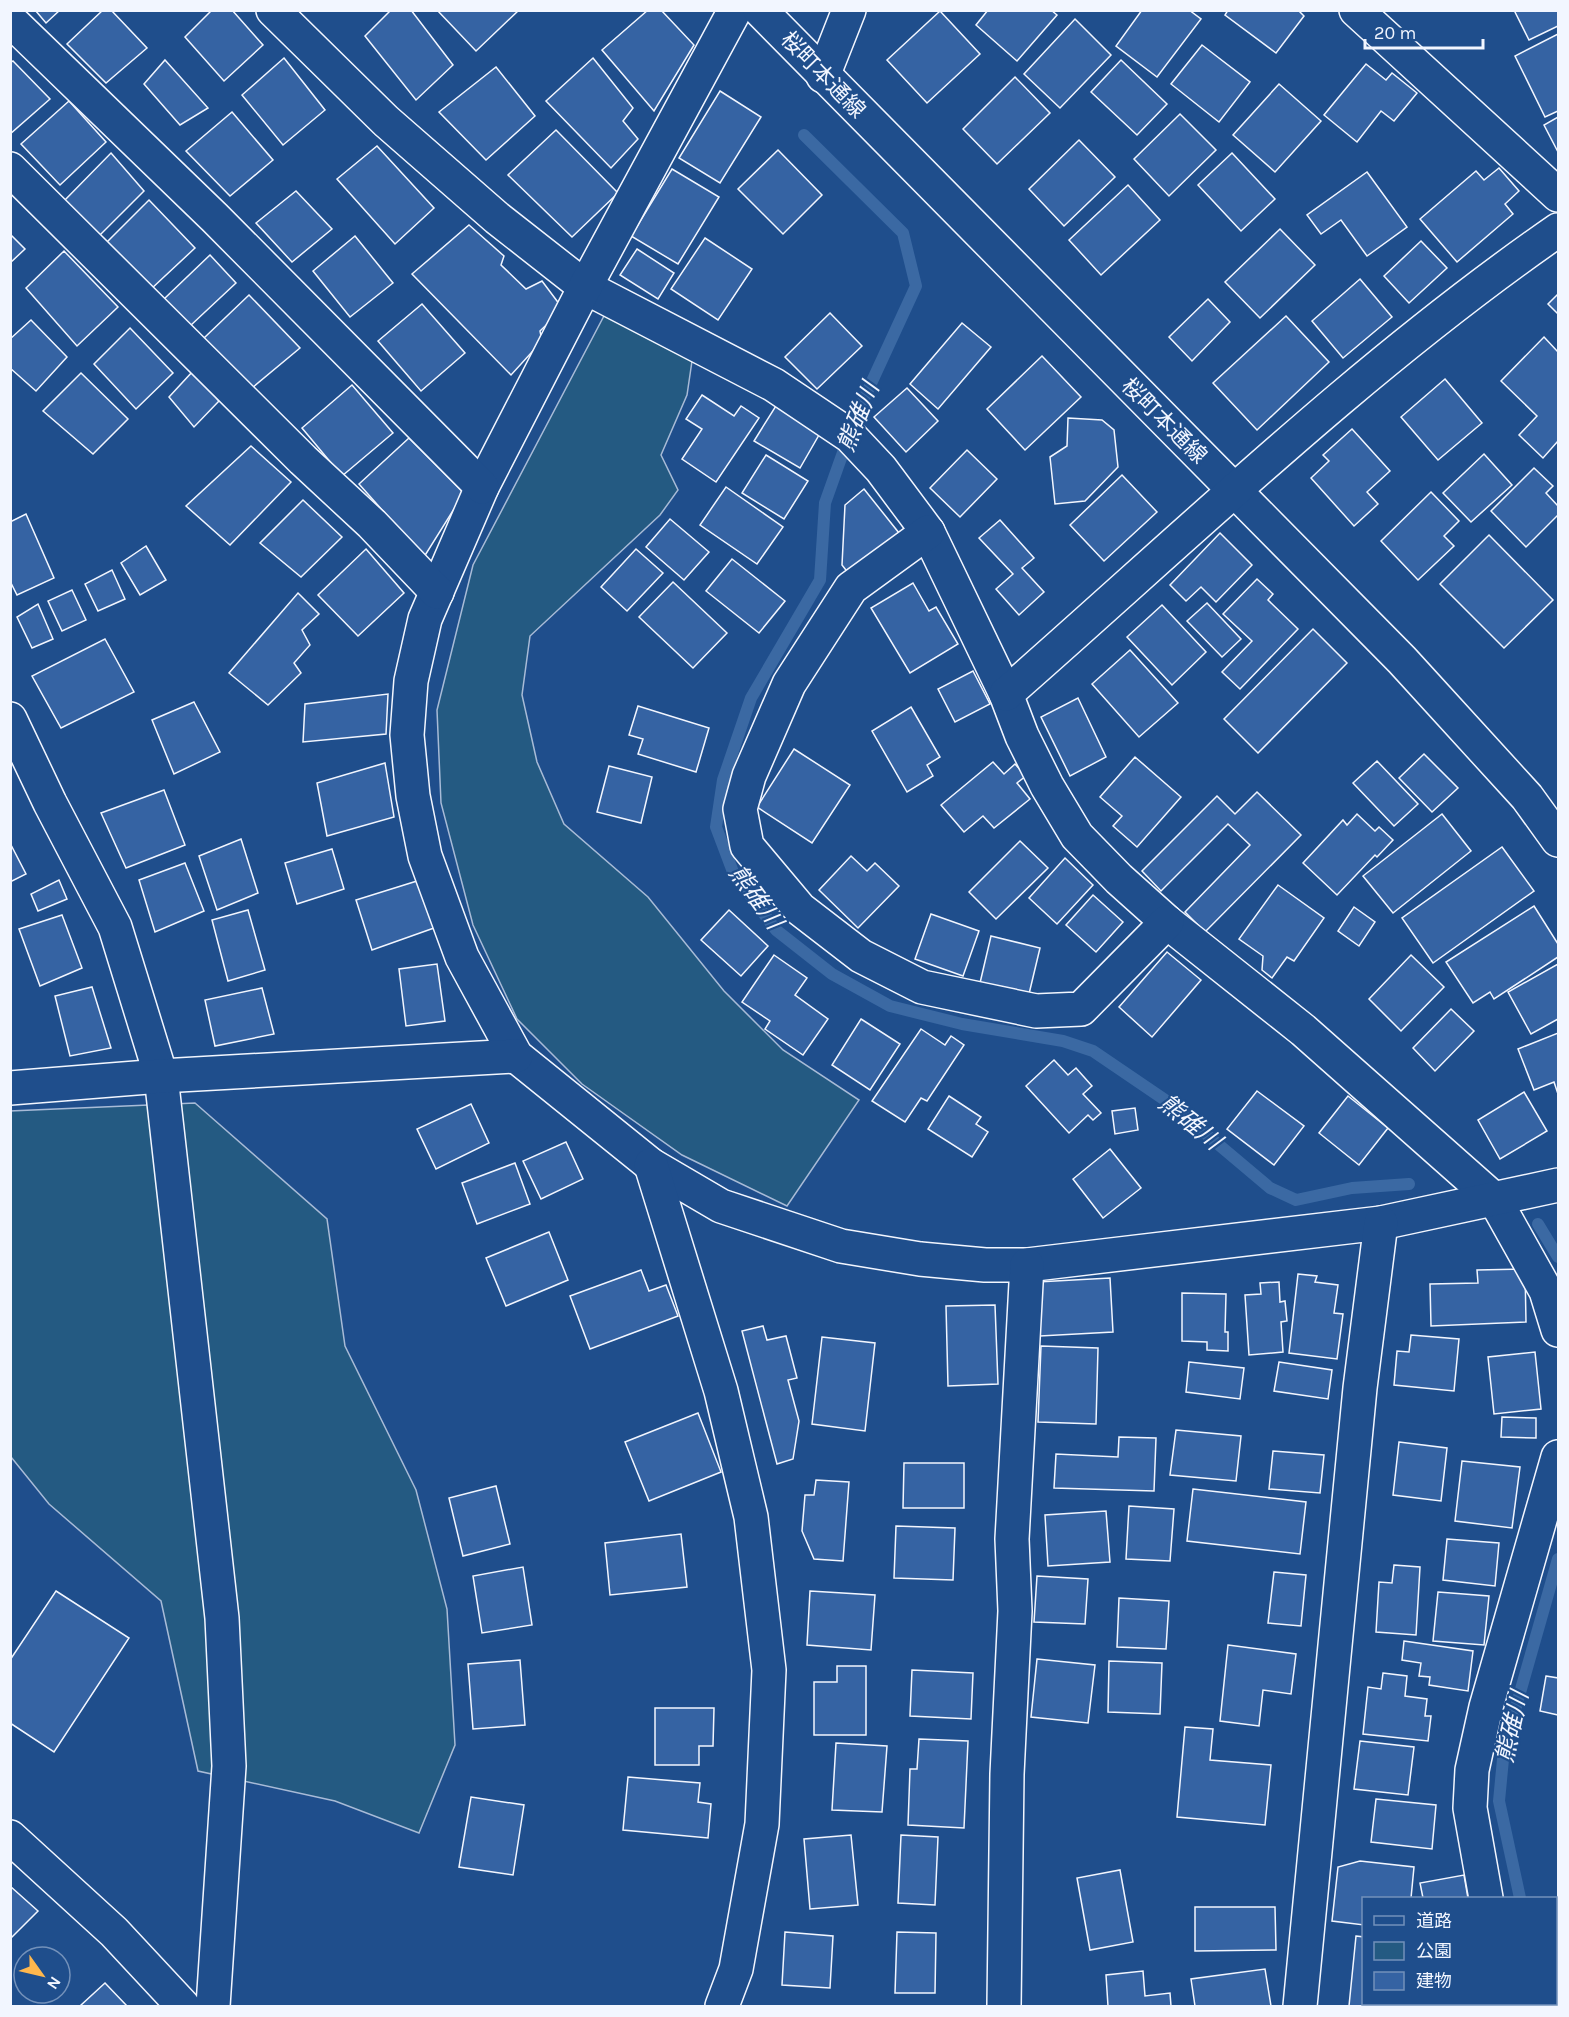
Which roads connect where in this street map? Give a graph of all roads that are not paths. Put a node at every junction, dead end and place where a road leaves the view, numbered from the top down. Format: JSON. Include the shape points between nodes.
{"nodes":[{"id":1,"x":273,"y":10,"type":"edge"},
{"id":2,"x":735,"y":10,"type":"edge"},
{"id":3,"x":760,"y":10,"type":"edge"},
{"id":4,"x":849,"y":10,"type":"edge"},
{"id":5,"x":1356,"y":10,"type":"edge"},
{"id":6,"x":10,"y":20,"type":"edge"},
{"id":7,"x":824,"y":76,"type":"junction"},
{"id":8,"x":10,"y":169,"type":"edge"},
{"id":9,"x":1558,"y":195,"type":"edge"},
{"id":10,"x":1558,"y":230,"type":"edge"},
{"id":11,"x":585,"y":288,"type":"junction"},
{"id":12,"x":482,"y":487,"type":"junction"},
{"id":13,"x":1235,"y":492,"type":"junction"},
{"id":14,"x":928,"y":532,"type":"junction"},
{"id":15,"x":437,"y":592,"type":"junction"},
{"id":16,"x":1006,"y":694,"type":"junction"},
{"id":17,"x":10,"y":719,"type":"edge"},
{"id":18,"x":1558,"y":840,"type":"edge"},
{"id":19,"x":1167,"y":922,"type":"junction"},
{"id":20,"x":516,"y":1056,"type":"junction"},
{"id":21,"x":161,"y":1076,"type":"junction"},
{"id":22,"x":10,"y":1088,"type":"edge"},
{"id":23,"x":651,"y":1165,"type":"junction"},
{"id":24,"x":1558,"y":1185,"type":"edge"},
{"id":25,"x":1495,"y":1200,"type":"junction"},
{"id":26,"x":1381,"y":1222,"type":"junction"},
{"id":27,"x":1027,"y":1265,"type":"junction"},
{"id":28,"x":1558,"y":1330,"type":"edge"},
{"id":29,"x":1558,"y":1457,"type":"edge"},
{"id":30,"x":10,"y":1837,"type":"edge"},
{"id":31,"x":1486,"y":1897,"type":"edge"},
{"id":32,"x":183,"y":2007,"type":"edge"},
{"id":33,"x":213,"y":2007,"type":"edge"},
{"id":34,"x":722,"y":2007,"type":"edge"},
{"id":35,"x":1004,"y":2007,"type":"edge"},
{"id":36,"x":1300,"y":2007,"type":"edge"}],
"edges":[{"from":1,"to":11,"type":"street","via":[[386,121]]},
{"from":2,"to":11,"type":"street"},
{"from":3,"to":7,"type":"street","name":"桜町本通線"},
{"from":4,"to":7,"type":"street"},
{"from":5,"to":9,"type":"street"},
{"from":6,"to":12,"type":"street","via":[[216,218]]},
{"from":7,"to":13,"type":"street","name":"桜町本通線"},
{"from":8,"to":15,"type":"street"},
{"from":10,"to":13,"type":"street","via":[[1487,279]]},
{"from":11,"to":12,"type":"street"},
{"from":11,"to":14,"type":"street","via":[[774,385],[850,436],[881,468]]},
{"from":12,"to":15,"type":"street"},
{"from":13,"to":16,"type":"street"},
{"from":13,"to":18,"type":"street","name":"桜町本通線","via":[[1402,660],[1527,797]]},
{"from":14,"to":16,"type":"street"},
{"from":14,"to":19,"type":"street","via":[[851,588],[789,684],[749,776],[740,809],[747,846],[800,909],[861,956],[922,987],[1036,1011],[1081,1009]]},
{"from":15,"to":20,"type":"street","via":[[425,619],[411,681],[407,735],[413,796],[425,856],[462,957]]},
{"from":16,"to":19,"type":"street","via":[[1047,786],[1077,836]]},
{"from":17,"to":21,"type":"street","via":[[115,927]]},
{"from":19,"to":25,"type":"street","via":[[1302,1030]]},
{"from":20,"to":21,"type":"street"},
{"from":20,"to":23,"type":"street"},
{"from":21,"to":22,"type":"street"},
{"from":21,"to":33,"type":"street","via":[[222,1618],[229,1766]]},
{"from":23,"to":27,"type":"street","via":[[721,1206],[841,1246],[920,1259]]},
{"from":23,"to":34,"type":"street","via":[[721,1391],[748,1505],[769,1670],[762,1824],[736,1969]]},
{"from":24,"to":25,"type":"street"},
{"from":25,"to":26,"type":"street"},
{"from":25,"to":28,"type":"street","via":[[1546,1291]]},
{"from":26,"to":27,"type":"street"},
{"from":26,"to":36,"type":"street","via":[[1360,1388]]},
{"from":27,"to":35,"type":"street","via":[[1012,1539],[1015,1611],[1007,1774]]},
{"from":29,"to":31,"type":"street","via":[[1486,1707],[1472,1770],[1470,1808]]},
{"from":30,"to":32,"type":"street","via":[[114,1932]]}]}
